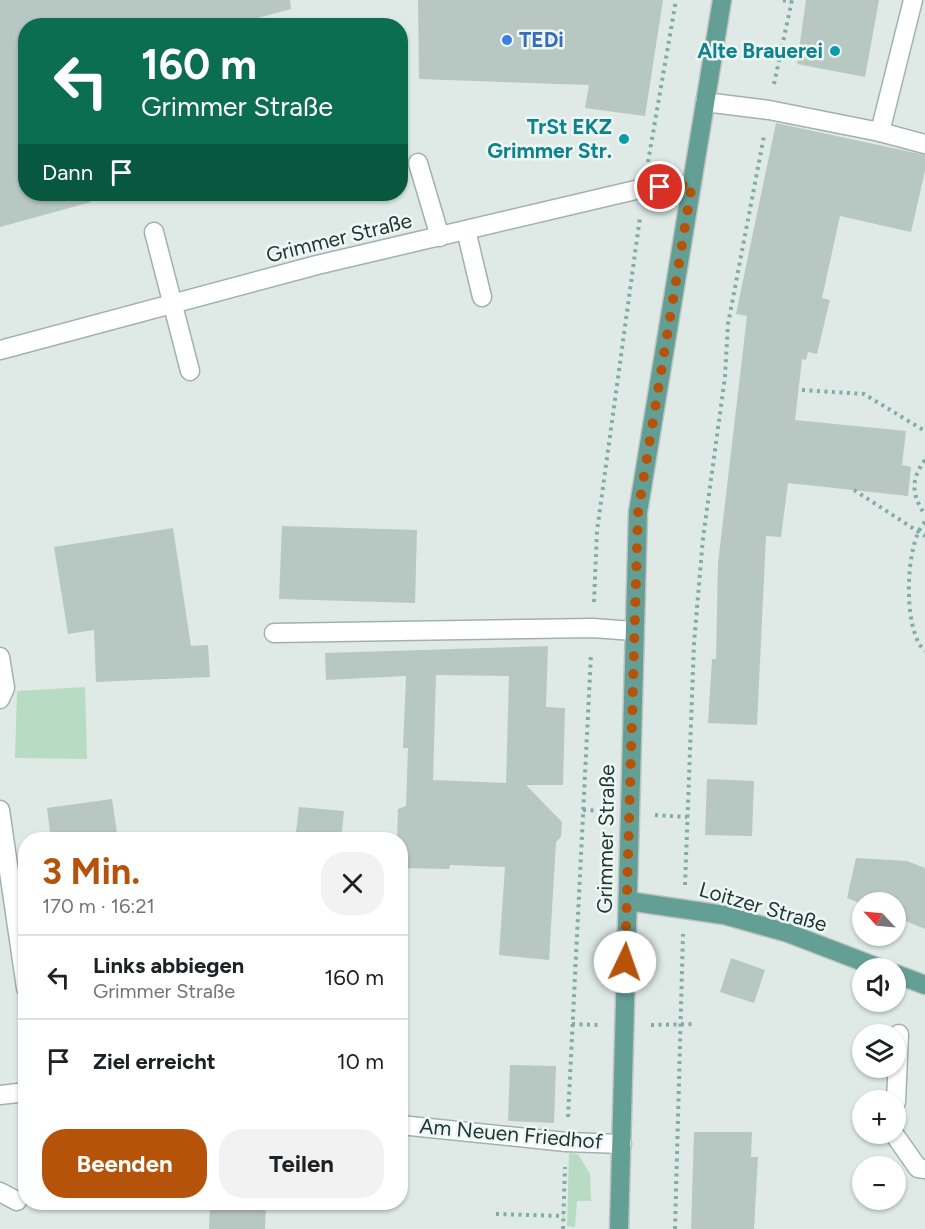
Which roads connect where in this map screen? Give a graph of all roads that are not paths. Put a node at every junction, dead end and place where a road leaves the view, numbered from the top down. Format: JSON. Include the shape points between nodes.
{"nodes":[{"id":1,"x":722,"y":0,"type":"edge"},
{"id":2,"x":913,"y":0,"type":"edge"},
{"id":3,"x":705,"y":102,"type":"junction"},
{"id":4,"x":880,"y":132,"type":"junction"},
{"id":5,"x":925,"y":144,"type":"edge"},
{"id":6,"x":418,"y":163,"type":"dead end"},
{"id":7,"x":692,"y":184,"type":"junction"},
{"id":8,"x":466,"y":230,"type":"junction"},
{"id":9,"x":154,"y":232,"type":"dead end"},
{"id":10,"x":440,"y":237,"type":"junction"},
{"id":11,"x":482,"y":297,"type":"dead end"},
{"id":12,"x":172,"y":303,"type":"junction"},
{"id":13,"x":0,"y":350,"type":"edge"},
{"id":14,"x":190,"y":371,"type":"dead end"},
{"id":15,"x":633,"y":631,"type":"junction"},
{"id":16,"x":274,"y":633,"type":"dead end"},
{"id":17,"x":0,"y":657,"type":"edge"},
{"id":18,"x":0,"y":699,"type":"edge"},
{"id":19,"x":0,"y":810,"type":"edge"},
{"id":20,"x":628,"y":901,"type":"junction"},
{"id":21,"x":18,"y":933,"type":"edge"},
{"id":22,"x":853,"y":958,"type":"edge"},
{"id":23,"x":906,"y":978,"type":"edge"},
{"id":24,"x":925,"y":985,"type":"edge"},
{"id":25,"x":18,"y":1093,"type":"edge"},
{"id":26,"x":0,"y":1095,"type":"edge"},
{"id":27,"x":408,"y":1126,"type":"edge"},
{"id":28,"x":622,"y":1144,"type":"junction"},
{"id":29,"x":901,"y":1144,"type":"edge"},
{"id":30,"x":925,"y":1169,"type":"edge"},
{"id":31,"x":0,"y":1192,"type":"edge"},
{"id":32,"x":17,"y":1201,"type":"dead end"},
{"id":33,"x":619,"y":1229,"type":"edge"}],
"edges":[{"from":1,"to":3,"type":"main road","name":"Grimmer Straße"},
{"from":2,"to":4,"type":"street"},
{"from":3,"to":4,"type":"street"},
{"from":3,"to":7,"type":"main road","name":"Grimmer Straße"},
{"from":4,"to":5,"type":"street"},
{"from":6,"to":10,"type":"street"},
{"from":7,"to":8,"type":"street","name":"Grimmer Straße","via":[[644,189]]},
{"from":7,"to":15,"type":"main road","name":"Grimmer Straße","via":[[638,512]]},
{"from":8,"to":10,"type":"street","name":"Grimmer Straße"},
{"from":8,"to":11,"type":"street"},
{"from":9,"to":12,"type":"street"},
{"from":10,"to":12,"type":"street","name":"Grimmer Straße"},
{"from":12,"to":13,"type":"street","name":"Grimmer Straße"},
{"from":12,"to":14,"type":"street"},
{"from":15,"to":16,"type":"street","via":[[583,628]]},
{"from":15,"to":20,"type":"main road","name":"Grimmer Straße"},
{"from":17,"to":18,"type":"street","via":[[5,688]]},
{"from":19,"to":21,"type":"street"},
{"from":20,"to":22,"type":"main road","name":"Loitzer Straße","via":[[724,915],[788,933]]},
{"from":20,"to":28,"type":"main road","name":"Grimmer Straße"},
{"from":23,"to":24,"type":"main road"},
{"from":25,"to":26,"type":"street"},
{"from":27,"to":28,"type":"street","name":"Am Neuen Friedhof"},
{"from":28,"to":33,"type":"main road","name":"Grimmer Straße"},
{"from":29,"to":30,"type":"street","via":[[918,1168]]},
{"from":31,"to":32,"type":"street"}]}
